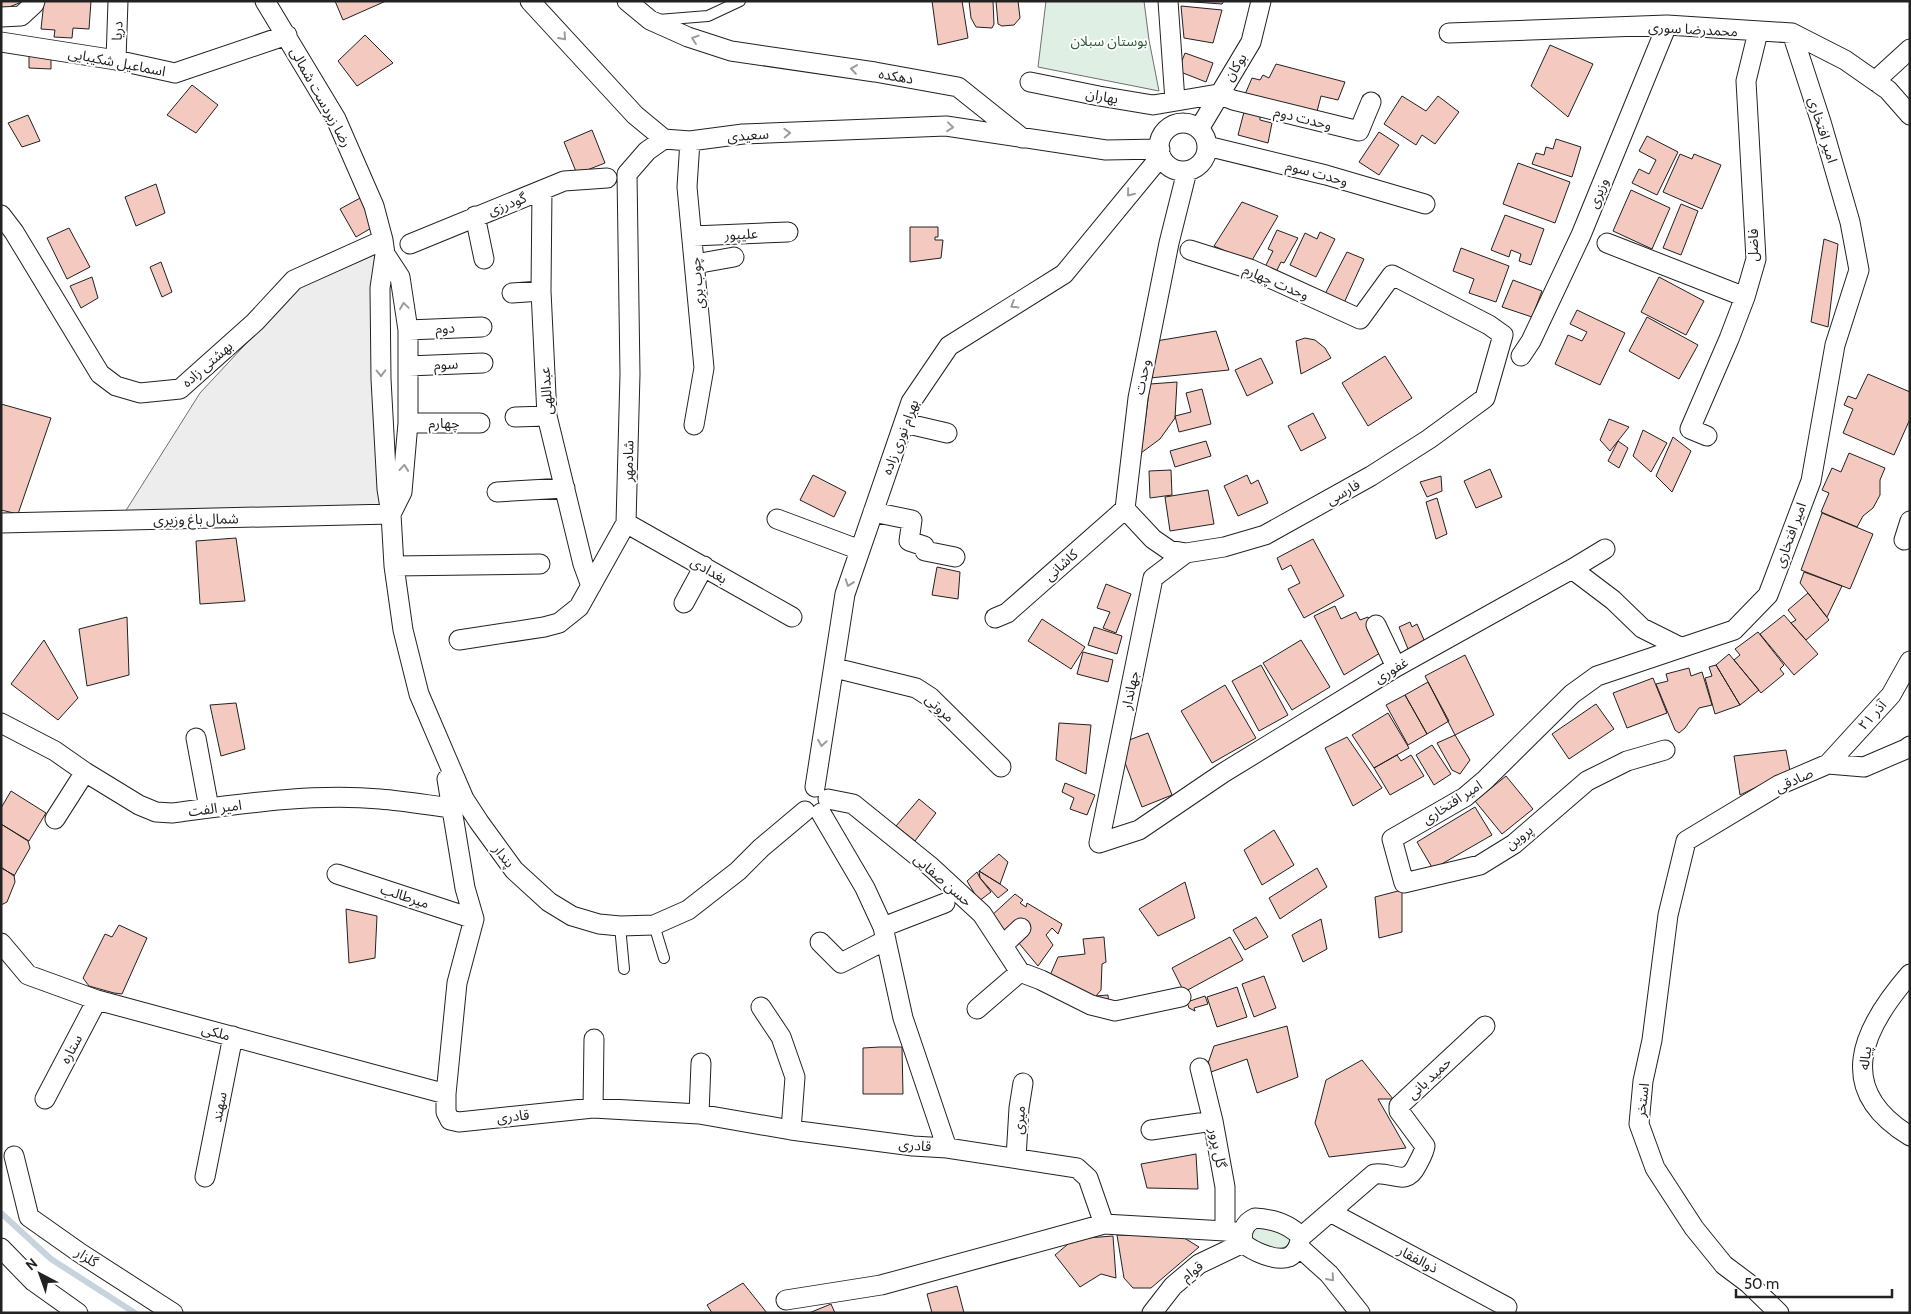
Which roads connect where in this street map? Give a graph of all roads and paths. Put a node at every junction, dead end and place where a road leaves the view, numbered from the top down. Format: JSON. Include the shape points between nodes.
{"nodes":[{"id":1,"x":34,"y":1,"type":"edge"},
{"id":2,"x":118,"y":1,"type":"edge"},
{"id":3,"x":265,"y":1,"type":"edge"},
{"id":4,"x":530,"y":1,"type":"edge"},
{"id":5,"x":627,"y":1,"type":"edge"},
{"id":6,"x":740,"y":1,"type":"edge"},
{"id":7,"x":1168,"y":1,"type":"edge"},
{"id":8,"x":1261,"y":1,"type":"edge"},
{"id":9,"x":1,"y":17,"type":"edge"},
{"id":10,"x":650,"y":20,"type":"junction"},
{"id":11,"x":1667,"y":25,"type":"junction"},
{"id":12,"x":1758,"y":32,"type":"junction"},
{"id":13,"x":1449,"y":33,"type":"dead end"},
{"id":14,"x":1792,"y":33,"type":"junction"},
{"id":15,"x":287,"y":35,"type":"junction"},
{"id":16,"x":1,"y":42,"type":"edge"},
{"id":17,"x":1910,"y":49,"type":"edge"},
{"id":18,"x":116,"y":60,"type":"junction"},
{"id":19,"x":1875,"y":81,"type":"junction"},
{"id":20,"x":1030,"y":82,"type":"dead end"},
{"id":21,"x":1218,"y":94,"type":"junction"},
{"id":22,"x":1175,"y":101,"type":"junction"},
{"id":23,"x":1370,"y":102,"type":"dead end"},
{"id":24,"x":1910,"y":115,"type":"edge"},
{"id":25,"x":1199,"y":129,"type":"junction"},
{"id":26,"x":664,"y":139,"type":"junction"},
{"id":27,"x":1023,"y":139,"type":"junction"},
{"id":28,"x":690,"y":141,"type":"junction"},
{"id":29,"x":1207,"y":146,"type":"junction"},
{"id":30,"x":1160,"y":153,"type":"junction"},
{"id":31,"x":1187,"y":171,"type":"junction"},
{"id":32,"x":607,"y":178,"type":"dead end"},
{"id":33,"x":542,"y":190,"type":"junction"},
{"id":34,"x":1425,"y":204,"type":"dead end"},
{"id":35,"x":1,"y":215,"type":"edge"},
{"id":36,"x":475,"y":216,"type":"junction"},
{"id":37,"x":788,"y":232,"type":"dead end"},
{"id":38,"x":693,"y":236,"type":"junction"},
{"id":39,"x":1607,"y":242,"type":"dead end"},
{"id":40,"x":410,"y":244,"type":"dead end"},
{"id":41,"x":384,"y":247,"type":"junction"},
{"id":42,"x":1190,"y":250,"type":"dead end"},
{"id":43,"x":734,"y":257,"type":"dead end"},
{"id":44,"x":484,"y":258,"type":"dead end"},
{"id":45,"x":696,"y":264,"type":"junction"},
{"id":46,"x":540,"y":291,"type":"junction"},
{"id":47,"x":512,"y":294,"type":"dead end"},
{"id":48,"x":1745,"y":297,"type":"junction"},
{"id":49,"x":482,"y":326,"type":"dead end"},
{"id":50,"x":408,"y":330,"type":"junction"},
{"id":51,"x":1521,"y":356,"type":"dead end"},
{"id":52,"x":483,"y":362,"type":"dead end"},
{"id":53,"x":408,"y":366,"type":"junction"},
{"id":54,"x":1485,"y":398,"type":"joint"},
{"id":55,"x":546,"y":416,"type":"junction"},
{"id":56,"x":516,"y":417,"type":"dead end"},
{"id":57,"x":408,"y":423,"type":"junction"},
{"id":58,"x":480,"y":423,"type":"dead end"},
{"id":59,"x":904,"y":423,"type":"junction"},
{"id":60,"x":694,"y":425,"type":"dead end"},
{"id":61,"x":947,"y":433,"type":"dead end"},
{"id":62,"x":1707,"y":436,"type":"dead end"},
{"id":63,"x":565,"y":488,"type":"junction"},
{"id":64,"x":497,"y":492,"type":"dead end"},
{"id":65,"x":1125,"y":508,"type":"junction"},
{"id":66,"x":873,"y":512,"type":"junction"},
{"id":67,"x":391,"y":514,"type":"junction"},
{"id":68,"x":777,"y":519,"type":"dead end"},
{"id":69,"x":1910,"y":521,"type":"edge"},
{"id":70,"x":1,"y":523,"type":"edge"},
{"id":71,"x":626,"y":523,"type":"junction"},
{"id":72,"x":1904,"y":540,"type":"dead end"},
{"id":73,"x":1605,"y":549,"type":"dead end"},
{"id":74,"x":860,"y":550,"type":"junction"},
{"id":75,"x":1186,"y":553,"type":"junction"},
{"id":76,"x":956,"y":557,"type":"dead end"},
{"id":77,"x":540,"y":564,"type":"dead end"},
{"id":78,"x":394,"y":566,"type":"junction"},
{"id":79,"x":704,"y":566,"type":"junction"},
{"id":80,"x":1572,"y":569,"type":"junction"},
{"id":81,"x":591,"y":586,"type":"junction"},
{"id":82,"x":684,"y":603,"type":"dead end"},
{"id":83,"x":792,"y":617,"type":"dead end"},
{"id":84,"x":995,"y":618,"type":"dead end"},
{"id":85,"x":1376,"y":625,"type":"dead end"},
{"id":86,"x":459,"y":640,"type":"dead end"},
{"id":87,"x":1680,"y":647,"type":"junction"},
{"id":88,"x":1910,"y":661,"type":"edge"},
{"id":89,"x":1396,"y":667,"type":"junction"},
{"id":90,"x":835,"y":668,"type":"junction"},
{"id":91,"x":1,"y":723,"type":"edge"},
{"id":92,"x":196,"y":738,"type":"dead end"},
{"id":93,"x":1910,"y":746,"type":"edge"},
{"id":94,"x":1665,"y":750,"type":"dead end"},
{"id":95,"x":443,"y":753,"type":"junction"},
{"id":96,"x":1828,"y":764,"type":"junction"},
{"id":97,"x":1001,"y":767,"type":"dead end"},
{"id":98,"x":85,"y":772,"type":"junction"},
{"id":99,"x":817,"y":803,"type":"junction"},
{"id":100,"x":209,"y":808,"type":"junction"},
{"id":101,"x":452,"y":808,"type":"junction"},
{"id":102,"x":55,"y":819,"type":"dead end"},
{"id":103,"x":1392,"y":839,"type":"joint"},
{"id":104,"x":1686,"y":841,"type":"joint"},
{"id":105,"x":1098,"y":843,"type":"joint"},
{"id":106,"x":337,"y":874,"type":"dead end"},
{"id":107,"x":945,"y":903,"type":"dead end"},
{"id":108,"x":474,"y":919,"type":"junction"},
{"id":109,"x":654,"y":925,"type":"junction"},
{"id":110,"x":620,"y":926,"type":"junction"},
{"id":111,"x":1021,"y":928,"type":"dead end"},
{"id":112,"x":885,"y":934,"type":"junction"},
{"id":113,"x":820,"y":942,"type":"dead end"},
{"id":114,"x":1,"y":943,"type":"edge"},
{"id":115,"x":1002,"y":945,"type":"junction"},
{"id":116,"x":664,"y":958,"type":"dead end"},
{"id":117,"x":624,"y":969,"type":"dead end"},
{"id":118,"x":1020,"y":972,"type":"junction"},
{"id":119,"x":1910,"y":974,"type":"edge"},
{"id":120,"x":1181,"y":997,"type":"dead end"},
{"id":121,"x":97,"y":1000,"type":"junction"},
{"id":122,"x":761,"y":1008,"type":"dead end"},
{"id":123,"x":977,"y":1008,"type":"dead end"},
{"id":124,"x":1485,"y":1026,"type":"dead end"},
{"id":125,"x":232,"y":1036,"type":"junction"},
{"id":126,"x":594,"y":1039,"type":"dead end"},
{"id":127,"x":701,"y":1063,"type":"dead end"},
{"id":128,"x":1200,"y":1068,"type":"dead end"},
{"id":129,"x":1023,"y":1083,"type":"dead end"},
{"id":130,"x":446,"y":1094,"type":"junction"},
{"id":131,"x":45,"y":1099,"type":"dead end"},
{"id":132,"x":593,"y":1108,"type":"junction"},
{"id":133,"x":699,"y":1114,"type":"junction"},
{"id":134,"x":1213,"y":1121,"type":"junction"},
{"id":135,"x":791,"y":1130,"type":"junction"},
{"id":136,"x":1151,"y":1130,"type":"dead end"},
{"id":137,"x":1910,"y":1136,"type":"edge"},
{"id":138,"x":947,"y":1148,"type":"junction"},
{"id":139,"x":14,"y":1156,"type":"dead end"},
{"id":140,"x":1016,"y":1158,"type":"junction"},
{"id":141,"x":205,"y":1177,"type":"dead end"},
{"id":142,"x":1330,"y":1212,"type":"junction"},
{"id":143,"x":1104,"y":1224,"type":"junction"},
{"id":144,"x":1237,"y":1235,"type":"junction"},
{"id":145,"x":1300,"y":1242,"type":"junction"},
{"id":146,"x":1,"y":1248,"type":"edge"},
{"id":147,"x":786,"y":1300,"type":"dead end"},
{"id":148,"x":1507,"y":1307,"type":"dead end"},
{"id":149,"x":78,"y":1313,"type":"edge"},
{"id":150,"x":173,"y":1313,"type":"edge"},
{"id":151,"x":1152,"y":1313,"type":"edge"},
{"id":152,"x":1360,"y":1313,"type":"edge"},
{"id":153,"x":1780,"y":1313,"type":"edge"}],
"edges":[{"from":1,"to":9,"type":"street","via":[[21,16]]},
{"from":2,"to":18,"type":"street","name":"دریا"},
{"from":3,"to":15,"type":"street","name":"رضا زبردست شمالی"},
{"from":4,"to":26,"type":"street","one_way":true,"via":[[629,108]]},
{"from":5,"to":10,"type":"street","name":"دهکده"},
{"from":6,"to":10,"type":"lane","via":[[708,16]]},
{"from":7,"to":22,"type":"street"},
{"from":8,"to":21,"type":"street","name":"بوکان","via":[[1251,42]]},
{"from":27,"to":10,"type":"street","name":"دهکده","one_way":true,"via":[[958,87],[731,51]]},
{"from":11,"to":12,"type":"street","name":"محمدرضا سوری"},
{"from":11,"to":13,"type":"street","name":"محمدرضا سوری"},
{"from":11,"to":51,"type":"street","name":"وزیری","via":[[1581,235]]},
{"from":12,"to":14,"type":"street","name":"محمدرضا سوری"},
{"from":12,"to":48,"type":"street","name":"فاضل","via":[[1746,80],[1756,259]]},
{"from":14,"to":19,"type":"street","name":"محمدرضا سوری","via":[[1845,60]]},
{"from":14,"to":87,"type":"street","name":"امیر افتخاری","via":[[1850,222],[1859,270],[1835,345],[1810,481],[1768,595],[1734,630]]},
{"from":15,"to":18,"type":"street","name":"اسماعیل شکیبایی","via":[[175,73]]},
{"from":15,"to":41,"type":"street","name":"رضا زبردست شمالی","via":[[336,119],[374,206]]},
{"from":16,"to":18,"type":"street","name":"اسماعیل شکیبایی"},
{"from":17,"to":19,"type":"street"},
{"from":19,"to":24,"type":"street","name":"محمدرضا سوری","via":[[1888,90]]},
{"from":20,"to":22,"type":"street","name":"بهاران","via":[[1153,105]]},
{"from":21,"to":22,"type":"street","name":"بهاران"},
{"from":21,"to":23,"type":"street","name":"وحدت دوم","via":[[1359,132]]},
{"from":21,"to":25,"type":"street","name":"بوکان"},
{"from":25,"to":29,"type":"street"},
{"from":25,"to":30,"type":"street","via":[[1186,123],[1172,126],[1162,136]]},
{"from":26,"to":28,"type":"street","name":"سعیدی"},
{"from":26,"to":71,"type":"street","name":"شادمهر","via":[[647,151],[627,174],[630,374]]},
{"from":28,"to":27,"type":"street","name":"سعیدی","one_way":true,"via":[[743,134],[946,126]]},
{"from":27,"to":30,"type":"street","via":[[1106,150]]},
{"from":28,"to":38,"type":"street","name":"چوب بری","via":[[687,187]]},
{"from":29,"to":31,"type":"street","via":[[1200,165]]},
{"from":29,"to":34,"type":"street","name":"وحدت سوم","via":[[1326,175]]},
{"from":30,"to":31,"type":"street","via":[[1171,168]]},
{"from":30,"to":59,"type":"street","name":"بهرام نوری زاده","one_way":true,"via":[[1064,274],[949,346],[911,402]]},
{"from":31,"to":65,"type":"street","name":"وحدت","via":[[1138,398]]},
{"from":32,"to":33,"type":"street","name":"گودرزی","via":[[564,182]]},
{"from":33,"to":36,"type":"street","name":"گودرزی"},
{"from":33,"to":46,"type":"street","name":"عبداللهی"},
{"from":35,"to":41,"type":"street","name":"بهشتی زاده","via":[[100,374],[116,386],[140,393],[180,389],[255,322],[294,280]]},
{"from":36,"to":40,"type":"street","name":"گودرزی"},
{"from":36,"to":44,"type":"street"},
{"from":37,"to":38,"type":"street","name":"علیپور"},
{"from":38,"to":45,"type":"street","name":"چوب بری"},
{"from":39,"to":48,"type":"street"},
{"from":50,"to":41,"type":"street","one_way":true,"via":[[400,278]]},
{"from":41,"to":67,"type":"street","name":"پندار","one_way":true,"via":[[380,288],[381,379],[386,489]]},
{"from":42,"to":54,"type":"street","name":"وحدت چهارم","via":[[1250,269],[1360,319],[1392,276],[1503,335]]},
{"from":43,"to":45,"type":"street"},
{"from":45,"to":60,"type":"street","name":"چوب بری","via":[[704,368]]},
{"from":46,"to":47,"type":"street"},
{"from":46,"to":55,"type":"street","name":"عبداللهی"},
{"from":48,"to":62,"type":"street","name":"فاضل","via":[[1690,429]]},
{"from":49,"to":50,"type":"street","name":"دوم"},
{"from":50,"to":53,"type":"street"},
{"from":52,"to":53,"type":"street","name":"سوم"},
{"from":53,"to":57,"type":"street"},
{"from":54,"to":75,"type":"street","name":"فارسی","via":[[1371,476],[1266,535]]},
{"from":55,"to":56,"type":"street"},
{"from":55,"to":63,"type":"street","name":"عبداللهی"},
{"from":57,"to":58,"type":"street","name":"چهارم"},
{"from":67,"to":57,"type":"street","one_way":true,"via":[[402,492]]},
{"from":59,"to":61,"type":"street"},
{"from":59,"to":66,"type":"street","name":"بهرام نوری زاده"},
{"from":63,"to":64,"type":"street"},
{"from":63,"to":81,"type":"street","name":"عبداللهی"},
{"from":65,"to":75,"type":"street","via":[[1153,539],[1169,550]]},
{"from":65,"to":84,"type":"street","name":"کاشانی","via":[[1007,614]]},
{"from":66,"to":74,"type":"street","name":"بهرام نوری زاده"},
{"from":66,"to":76,"type":"street","via":[[912,520],[909,541],[924,546],[925,551]]},
{"from":67,"to":70,"type":"street","name":"شمال باغ وزیری"},
{"from":67,"to":78,"type":"street","name":"پندار"},
{"from":68,"to":74,"type":"street"},
{"from":69,"to":72,"type":"street"},
{"from":71,"to":79,"type":"street","name":"بغدادی"},
{"from":71,"to":81,"type":"street","name":"شادمهر"},
{"from":73,"to":80,"type":"street","name":"غفوری"},
{"from":74,"to":90,"type":"street","name":"بهرام نوری زاده","one_way":true,"via":[[845,594]]},
{"from":75,"to":105,"type":"street","name":"جهاندار","via":[[1153,578]]},
{"from":77,"to":78,"type":"street"},
{"from":78,"to":95,"type":"street","name":"پندار","via":[[403,630],[419,694]]},
{"from":79,"to":82,"type":"street"},
{"from":79,"to":83,"type":"street","name":"بغدادی"},
{"from":80,"to":87,"type":"street","via":[[1614,600],[1642,628]]},
{"from":80,"to":89,"type":"street","name":"غفوری"},
{"from":81,"to":86,"type":"street","name":"شادمهر","via":[[579,606],[559,623]]},
{"from":85,"to":89,"type":"street"},
{"from":87,"to":103,"type":"street","name":"امیر افتخاری","via":[[1597,676],[1572,694],[1465,797]]},
{"from":88,"to":96,"type":"street","name":"۲۱ آذر","via":[[1891,695]]},
{"from":89,"to":105,"type":"street","name":"غفوری","via":[[1223,773],[1139,830]]},
{"from":90,"to":97,"type":"street","name":"مروتی","via":[[916,688],[930,697]]},
{"from":90,"to":99,"type":"street","name":"بهرام نوری زاده","one_way":true},
{"from":91,"to":98,"type":"street","name":"امیر الفت","via":[[55,750]]},
{"from":92,"to":100,"type":"street"},
{"from":93,"to":96,"type":"street","name":"صادقی","via":[[1864,767]]},
{"from":94,"to":103,"type":"street","name":"پروین","via":[[1627,761],[1587,781],[1514,844],[1480,865],[1404,883]]},
{"from":95,"to":101,"type":"street"},
{"from":95,"to":110,"type":"street","name":"پندار","via":[[464,799],[514,870],[549,902],[572,916]]},
{"from":96,"to":104,"type":"street","name":"صادقی","via":[[1779,785]]},
{"from":98,"to":100,"type":"street","name":"امیر الفت","via":[[156,812]]},
{"from":98,"to":102,"type":"street"},
{"from":99,"to":109,"type":"street","name":"پندار","via":[[688,910]]},
{"from":99,"to":112,"type":"street","name":"قادری","via":[[865,888]]},
{"from":99,"to":115,"type":"street","name":"حسن صفایی","via":[[853,804],[931,867],[982,914]]},
{"from":100,"to":101,"type":"street","name":"امیر الفت","via":[[284,799],[335,798],[379,799]]},
{"from":101,"to":108,"type":"street","via":[[465,888]]},
{"from":104,"to":153,"type":"street","name":"استخر","via":[[1668,915],[1639,1124],[1655,1168],[1694,1228],[1724,1265]]},
{"from":106,"to":108,"type":"street","name":"میرطالب"},
{"from":107,"to":112,"type":"street"},
{"from":108,"to":130,"type":"street","name":"قادری","via":[[457,982]]},
{"from":109,"to":110,"type":"street","name":"پندار"},
{"from":109,"to":116,"type":"lane"},
{"from":110,"to":117,"type":"lane"},
{"from":111,"to":115,"type":"street"},
{"from":112,"to":113,"type":"street","via":[[842,963]]},
{"from":112,"to":138,"type":"street","name":"قادری","via":[[903,1018]]},
{"from":114,"to":121,"type":"street","name":"ملکی","via":[[28,975]]},
{"from":115,"to":118,"type":"street","name":"حسن صفایی"},
{"from":118,"to":120,"type":"street","via":[[1091,1005],[1115,1011]]},
{"from":118,"to":123,"type":"street"},
{"from":119,"to":137,"type":"street","name":"پیاله","via":[[1890,999],[1867,1039],[1862,1079],[1870,1099],[1894,1126]]},
{"from":121,"to":125,"type":"street","name":"ملکی"},
{"from":121,"to":131,"type":"street","name":"ستاره"},
{"from":122,"to":135,"type":"street","via":[[781,1037],[795,1077]]},
{"from":124,"to":142,"type":"street","name":"حمید بانی","via":[[1400,1106],[1399,1111],[1425,1146],[1413,1173],[1394,1177],[1374,1174]]},
{"from":125,"to":130,"type":"street","name":"ملکی"},
{"from":125,"to":141,"type":"street","name":"سهند"},
{"from":126,"to":132,"type":"street"},
{"from":127,"to":133,"type":"street"},
{"from":128,"to":134,"type":"street","name":"گل پرور"},
{"from":129,"to":140,"type":"street","name":"میری"},
{"from":130,"to":132,"type":"street","name":"قادری","via":[[446,1112],[450,1120],[459,1122]]},
{"from":132,"to":133,"type":"street","name":"قادری"},
{"from":133,"to":135,"type":"street","name":"قادری"},
{"from":134,"to":136,"type":"street"},
{"from":134,"to":144,"type":"street","name":"گل پرور"},
{"from":135,"to":138,"type":"street","name":"قادری"},
{"from":138,"to":140,"type":"street","name":"قادری"},
{"from":139,"to":150,"type":"street","name":"گلزار","via":[[29,1217]]},
{"from":140,"to":143,"type":"street","name":"قادری","via":[[1077,1168],[1088,1178]]},
{"from":142,"to":145,"type":"street","name":"حمید بانی"},
{"from":142,"to":148,"type":"street","name":"ذوالفقار"},
{"from":143,"to":144,"type":"street"},
{"from":143,"to":147,"type":"street","via":[[881,1285]]},
{"from":144,"to":145,"type":"street","name":"حمید بانی","via":[[1251,1250],[1278,1258],[1294,1254]]},
{"from":144,"to":145,"type":"street","name":"قوام","via":[[1250,1220],[1264,1218],[1288,1226]]},
{"from":144,"to":151,"type":"street","name":"قوام","via":[[1173,1286]]},
{"from":145,"to":152,"type":"street","name":"قوام","one_way":true},
{"from":146,"to":149,"type":"street","via":[[33,1281]]}]}
